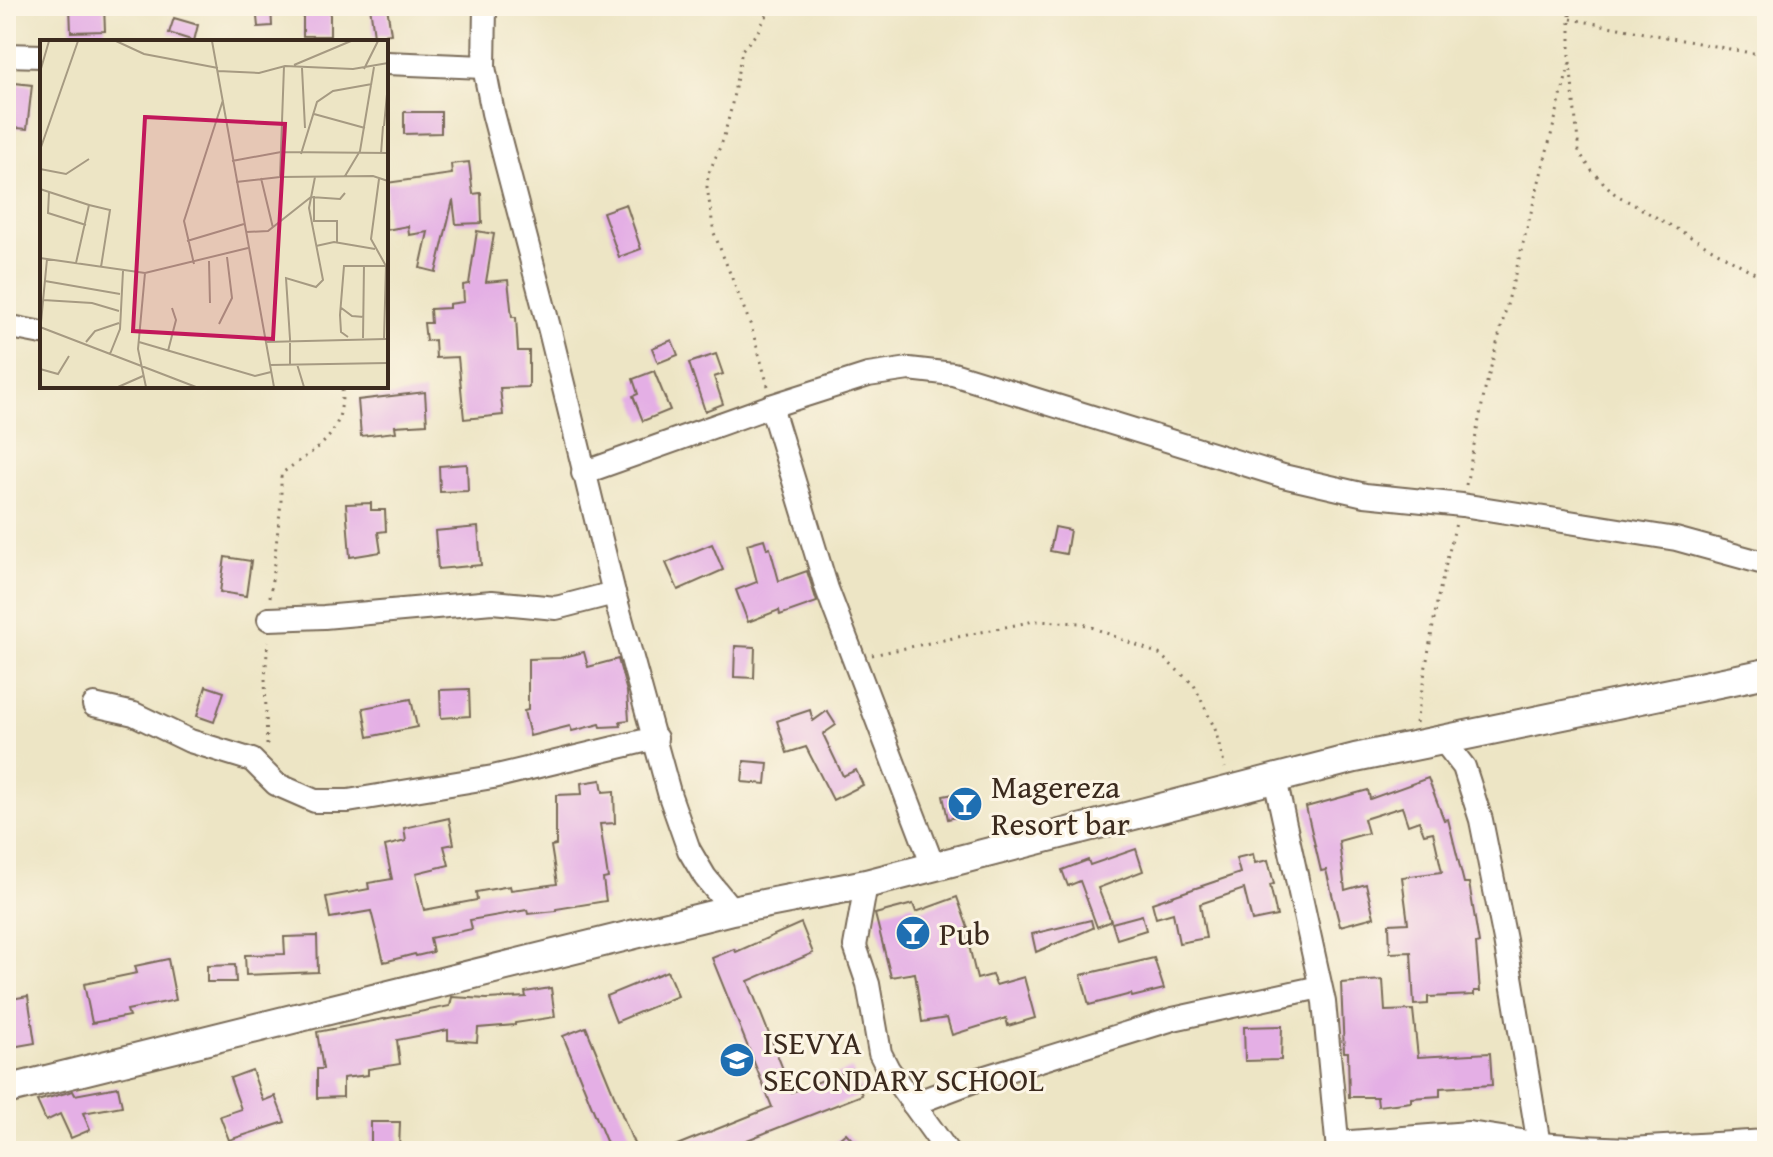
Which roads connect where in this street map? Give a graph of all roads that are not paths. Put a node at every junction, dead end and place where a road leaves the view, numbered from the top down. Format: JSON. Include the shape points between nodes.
{"nodes":[{"id":1,"x":485,"y":6,"type":"edge"},
{"id":2,"x":6,"y":55,"type":"edge"},
{"id":3,"x":40,"y":56,"type":"edge"},
{"id":4,"x":388,"y":63,"type":"edge"},
{"id":5,"x":484,"y":67,"type":"junction"},
{"id":6,"x":6,"y":326,"type":"edge"},
{"id":7,"x":40,"y":333,"type":"edge"},
{"id":8,"x":772,"y":406,"type":"junction"},
{"id":9,"x":583,"y":473,"type":"junction"},
{"id":10,"x":1767,"y":564,"type":"edge"},
{"id":11,"x":614,"y":593,"type":"junction"},
{"id":12,"x":269,"y":619,"type":"road end"},
{"id":13,"x":1767,"y":673,"type":"edge"},
{"id":14,"x":94,"y":705,"type":"dead end"},
{"id":15,"x":656,"y":738,"type":"junction"},
{"id":16,"x":1443,"y":740,"type":"junction"},
{"id":17,"x":1275,"y":779,"type":"junction"},
{"id":18,"x":933,"y":866,"type":"junction"},
{"id":19,"x":866,"y":884,"type":"junction"},
{"id":20,"x":732,"y":910,"type":"junction"},
{"id":21,"x":1320,"y":987,"type":"junction"},
{"id":22,"x":6,"y":1090,"type":"edge"},
{"id":23,"x":913,"y":1104,"type":"junction"},
{"id":24,"x":1767,"y":1141,"type":"edge"},
{"id":25,"x":1338,"y":1147,"type":"edge"},
{"id":26,"x":1540,"y":1148,"type":"edge"},
{"id":27,"x":947,"y":1151,"type":"edge"}],
"edges":[{"from":1,"to":5,"type":"street"},
{"from":2,"to":3,"type":"street"},
{"from":4,"to":5,"type":"street"},
{"from":5,"to":9,"type":"street"},
{"from":6,"to":7,"type":"street"},
{"from":8,"to":9,"type":"street"},
{"from":8,"to":10,"type":"street","via":[[887,370],[932,370],[1283,476],[1365,495],[1676,539]]},
{"from":8,"to":18,"type":"street","via":[[812,547]]},
{"from":9,"to":11,"type":"street"},
{"from":11,"to":12,"type":"street","via":[[556,608],[492,602]]},
{"from":11,"to":15,"type":"street"},
{"from":13,"to":16,"type":"street"},
{"from":14,"to":15,"type":"street","via":[[134,714],[190,741],[252,760],[276,784],[315,801],[348,801],[493,777]]},
{"from":15,"to":20,"type":"street","via":[[689,850]]},
{"from":16,"to":17,"type":"street"},
{"from":16,"to":26,"type":"street","via":[[1464,767],[1481,820]]},
{"from":17,"to":18,"type":"street"},
{"from":17,"to":21,"type":"street"},
{"from":18,"to":19,"type":"street"},
{"from":19,"to":20,"type":"street"},
{"from":19,"to":23,"type":"street","via":[[855,946],[868,984],[880,1053]]},
{"from":20,"to":22,"type":"street"},
{"from":21,"to":23,"type":"street","via":[[1173,1019]]},
{"from":21,"to":25,"type":"street"},
{"from":23,"to":27,"type":"street"},
{"from":24,"to":26,"type":"street"},
{"from":25,"to":26,"type":"street","via":[[1469,1133]]}]}
